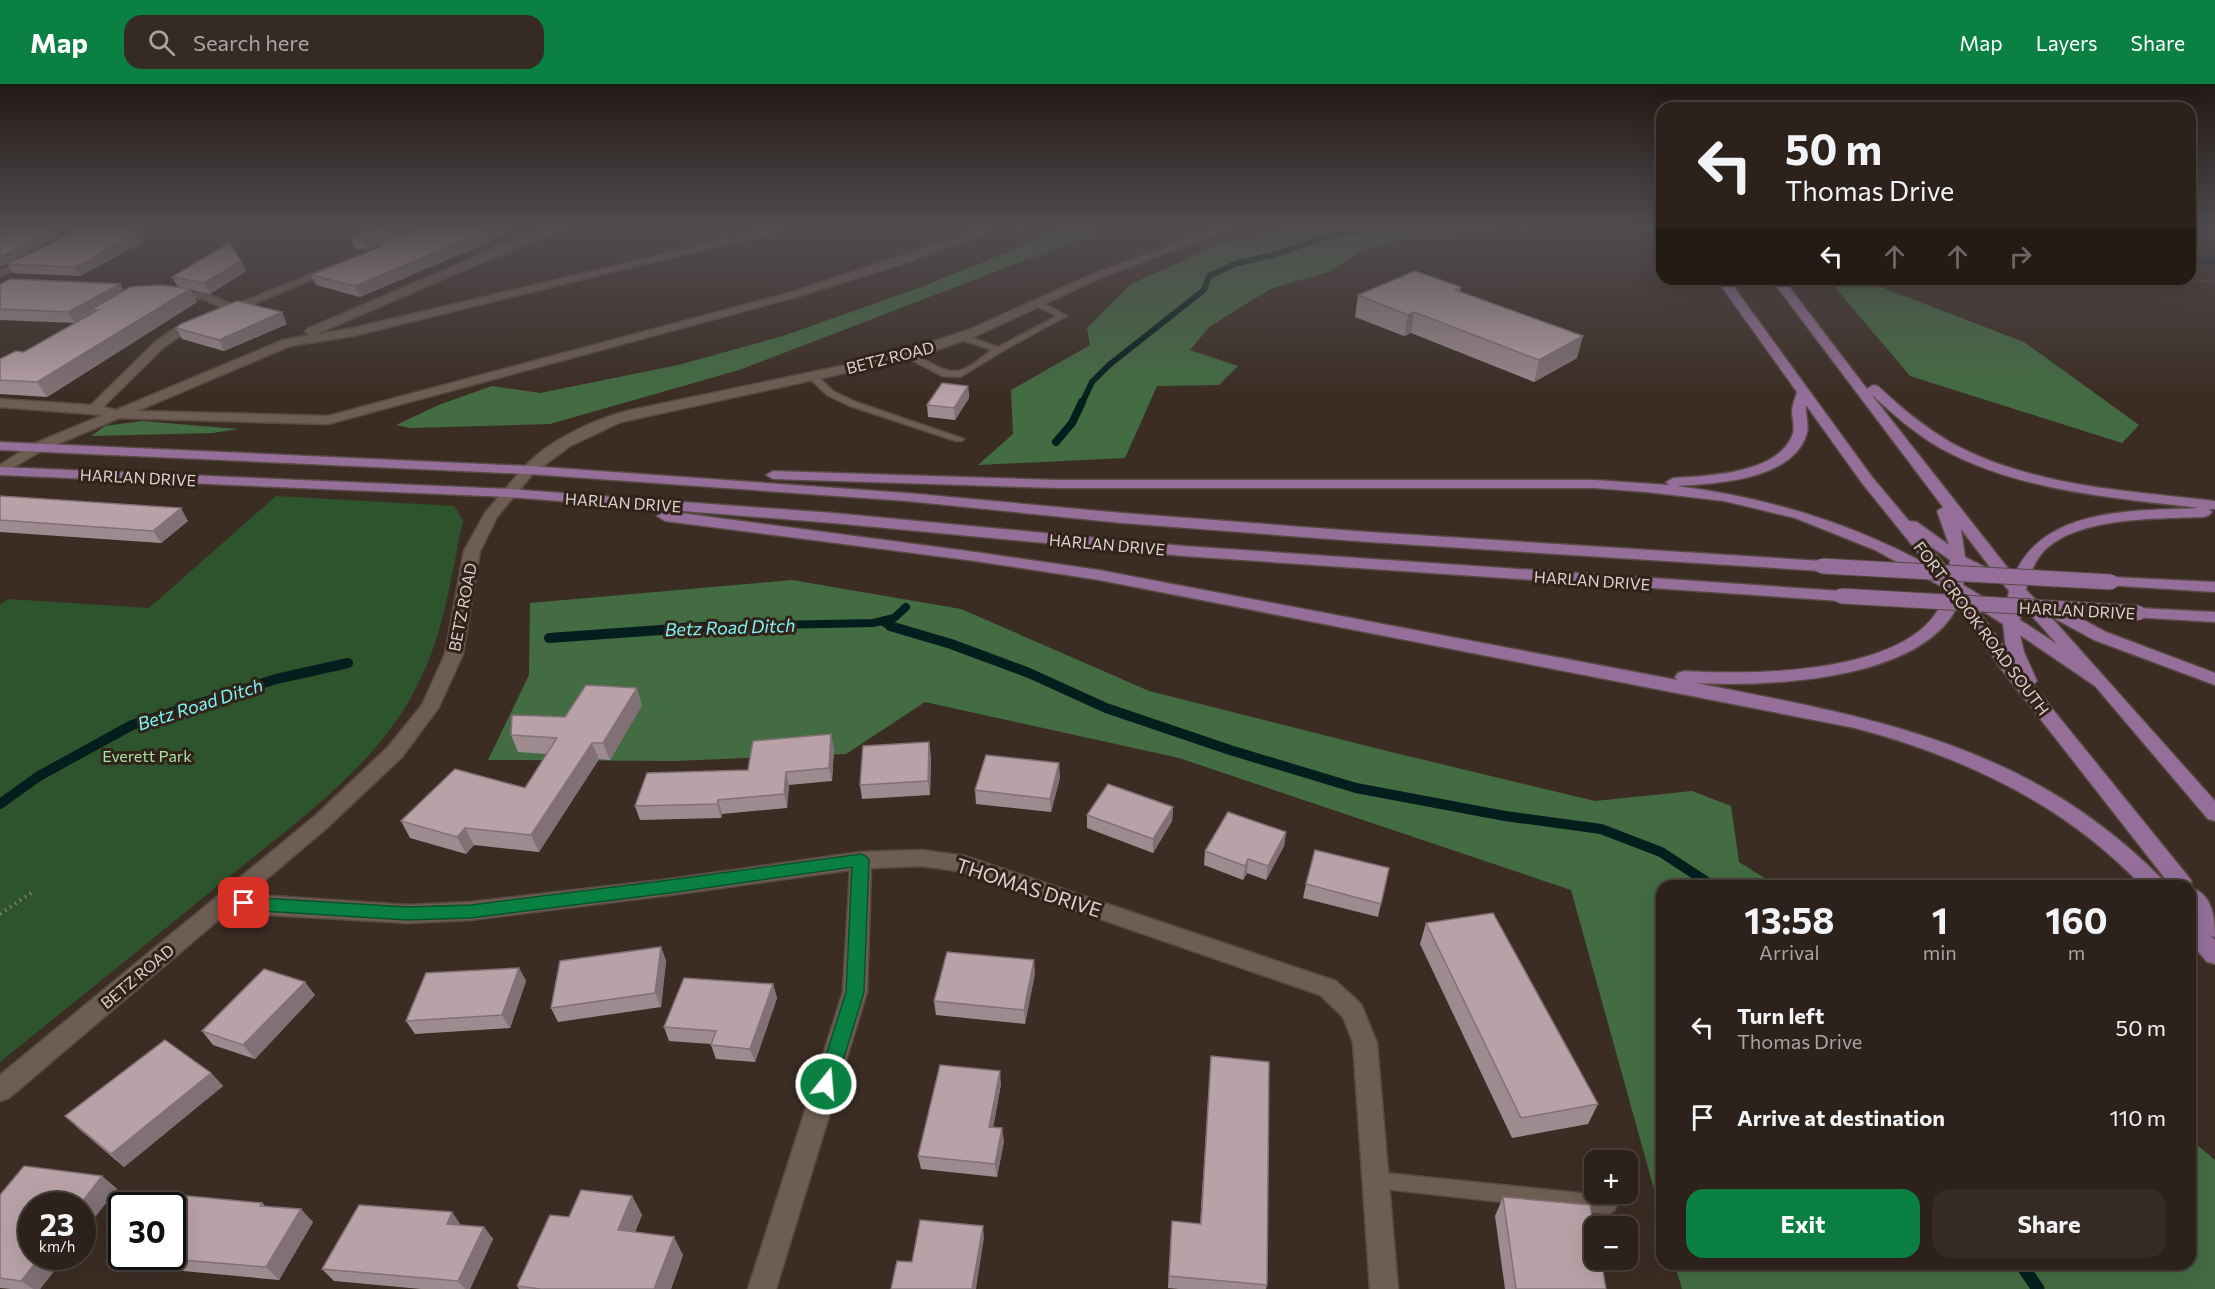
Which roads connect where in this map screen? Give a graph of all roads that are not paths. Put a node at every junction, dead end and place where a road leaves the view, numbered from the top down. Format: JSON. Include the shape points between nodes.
{"nodes":[{"id":1,"x":292,"y":285,"type":"edge"},
{"id":2,"x":419,"y":285,"type":"edge"},
{"id":3,"x":548,"y":285,"type":"edge"},
{"id":4,"x":824,"y":285,"type":"edge"},
{"id":5,"x":1076,"y":285,"type":"edge"},
{"id":6,"x":1727,"y":285,"type":"edge"},
{"id":7,"x":1782,"y":285,"type":"edge"},
{"id":8,"x":156,"y":293,"type":"edge"},
{"id":9,"x":1036,"y":303,"type":"junction"},
{"id":10,"x":1802,"y":310,"type":"junction"},
{"id":11,"x":227,"y":311,"type":"junction"},
{"id":12,"x":962,"y":337,"type":"junction"},
{"id":13,"x":287,"y":343,"type":"junction"},
{"id":14,"x":999,"y":350,"type":"junction"},
{"id":15,"x":906,"y":355,"type":"junction"},
{"id":16,"x":811,"y":375,"type":"junction"},
{"id":17,"x":1804,"y":391,"type":"junction"},
{"id":18,"x":0,"y":403,"type":"edge"},
{"id":19,"x":94,"y":409,"type":"junction"},
{"id":20,"x":117,"y":414,"type":"junction"},
{"id":21,"x":959,"y":439,"type":"dead end"},
{"id":22,"x":0,"y":447,"type":"edge"},
{"id":23,"x":36,"y":448,"type":"junction"},
{"id":24,"x":529,"y":470,"type":"junction"},
{"id":25,"x":0,"y":471,"type":"edge"},
{"id":26,"x":1931,"y":482,"type":"junction"},
{"id":27,"x":1594,"y":484,"type":"junction"},
{"id":28,"x":509,"y":493,"type":"junction"},
{"id":29,"x":2215,"y":505,"type":"edge"},
{"id":30,"x":1891,"y":510,"type":"junction"},
{"id":31,"x":2215,"y":512,"type":"edge"},
{"id":32,"x":1960,"y":560,"type":"junction"},
{"id":33,"x":2215,"y":587,"type":"edge"},
{"id":34,"x":1955,"y":588,"type":"junction"},
{"id":35,"x":2017,"y":590,"type":"junction"},
{"id":36,"x":2215,"y":617,"type":"edge"},
{"id":37,"x":2012,"y":623,"type":"junction"},
{"id":38,"x":1571,"y":665,"type":"junction"},
{"id":39,"x":2215,"y":679,"type":"edge"},
{"id":40,"x":2100,"y":682,"type":"junction"},
{"id":41,"x":2039,"y":705,"type":"junction"},
{"id":42,"x":2215,"y":814,"type":"edge"},
{"id":43,"x":861,"y":860,"type":"junction"},
{"id":44,"x":2150,"y":880,"type":"edge"},
{"id":45,"x":2177,"y":880,"type":"edge"},
{"id":46,"x":227,"y":902,"type":"junction"},
{"id":47,"x":2196,"y":904,"type":"edge"},
{"id":48,"x":2215,"y":928,"type":"edge"},
{"id":49,"x":2196,"y":934,"type":"edge"},
{"id":50,"x":2215,"y":955,"type":"edge"},
{"id":51,"x":0,"y":1090,"type":"edge"},
{"id":52,"x":1376,"y":1180,"type":"junction"},
{"id":53,"x":1608,"y":1205,"type":"dead end"},
{"id":54,"x":762,"y":1289,"type":"edge"},
{"id":55,"x":1384,"y":1289,"type":"edge"}],
"edges":[{"from":1,"to":11,"type":"street"},
{"from":2,"to":13,"type":"street"},
{"from":3,"to":13,"type":"street","via":[[353,332]]},
{"from":4,"to":20,"type":"street","via":[[327,420]]},
{"from":5,"to":9,"type":"street","name":"BETZ ROAD"},
{"from":6,"to":17,"type":"main road","name":"FORT CROOK ROAD SOUTH"},
{"from":7,"to":10,"type":"main road"},
{"from":8,"to":11,"type":"street","via":[[205,296],[225,305]]},
{"from":9,"to":12,"type":"street","name":"BETZ ROAD"},
{"from":9,"to":14,"type":"lane","via":[[1063,316]]},
{"from":10,"to":26,"type":"main road"},
{"from":10,"to":29,"type":"main road","via":[[1896,412],[1980,462],[2097,491]]},
{"from":11,"to":19,"type":"street","via":[[181,330],[160,344]]},
{"from":12,"to":14,"type":"lane"},
{"from":12,"to":15,"type":"street","name":"BETZ ROAD"},
{"from":13,"to":20,"type":"street"},
{"from":14,"to":15,"type":"lane","via":[[960,374],[945,374]]},
{"from":15,"to":16,"type":"street","name":"BETZ ROAD"},
{"from":16,"to":21,"type":"lane","via":[[830,393],[853,404]]},
{"from":16,"to":24,"type":"street","name":"BETZ ROAD","via":[[599,424],[562,444]]},
{"from":17,"to":27,"type":"main road","via":[[1798,413],[1800,433],[1792,448],[1755,471],[1715,479]]},
{"from":17,"to":30,"type":"main road","name":"FORT CROOK ROAD SOUTH"},
{"from":18,"to":19,"type":"street"},
{"from":19,"to":20,"type":"street"},
{"from":20,"to":23,"type":"street"},
{"from":22,"to":23,"type":"main road","name":"HARLAN DRIVE"},
{"from":23,"to":24,"type":"main road","name":"HARLAN DRIVE"},
{"from":23,"to":25,"type":"street"},
{"from":24,"to":27,"type":"main road","via":[[1058,484]]},
{"from":24,"to":28,"type":"street","name":"BETZ ROAD"},
{"from":24,"to":33,"type":"main road","name":"HARLAN DRIVE","bridge":true,"via":[[907,497],[1381,538]]},
{"from":25,"to":28,"type":"main road","name":"HARLAN DRIVE"},
{"from":26,"to":32,"type":"main road","via":[[1953,525]]},
{"from":26,"to":35,"type":"main road"},
{"from":27,"to":34,"type":"main road","via":[[1732,498],[1800,515],[1874,544]]},
{"from":28,"to":36,"type":"main road","name":"HARLAN DRIVE","bridge":true,"via":[[1184,551]]},
{"from":28,"to":38,"type":"main road","via":[[1159,586]]},
{"from":28,"to":46,"type":"street","name":"BETZ ROAD","via":[[490,516],[472,551],[454,654],[420,722],[374,774]]},
{"from":30,"to":32,"type":"main road"},
{"from":30,"to":34,"type":"main road","name":"FORT CROOK ROAD SOUTH"},
{"from":31,"to":35,"type":"main road","via":[[2130,518],[2064,532],[2043,544],[2030,558]]},
{"from":32,"to":34,"type":"main road"},
{"from":32,"to":35,"type":"main road"},
{"from":34,"to":37,"type":"main road"},
{"from":34,"to":38,"type":"main road","via":[[1948,609],[1921,637],[1874,660],[1844,669],[1806,675],[1709,679]]},
{"from":34,"to":41,"type":"main road","name":"FORT CROOK ROAD SOUTH"},
{"from":35,"to":37,"type":"main road"},
{"from":35,"to":39,"type":"main road","via":[[2100,636]]},
{"from":35,"to":40,"type":"main road"},
{"from":37,"to":40,"type":"main road"},
{"from":37,"to":41,"type":"main road","via":[[2019,661]]},
{"from":38,"to":44,"type":"main road","via":[[1838,718],[1967,757],[2034,789],[2071,812],[2127,855]]},
{"from":40,"to":42,"type":"main road"},
{"from":41,"to":45,"type":"main road","name":"FORT CROOK ROAD SOUTH"},
{"from":43,"to":46,"type":"street","name":"THOMAS DRIVE","via":[[471,911],[408,914]]},
{"from":43,"to":52,"type":"street","name":"THOMAS DRIVE","via":[[922,858],[965,864],[1328,988],[1353,1011],[1365,1042]]},
{"from":43,"to":54,"type":"street","via":[[855,992]]},
{"from":46,"to":51,"type":"street","name":"BETZ ROAD"},
{"from":47,"to":48,"type":"main road"},
{"from":49,"to":50,"type":"main road"},
{"from":52,"to":53,"type":"lane"},
{"from":52,"to":55,"type":"street","name":"THOMAS DRIVE"}]}
